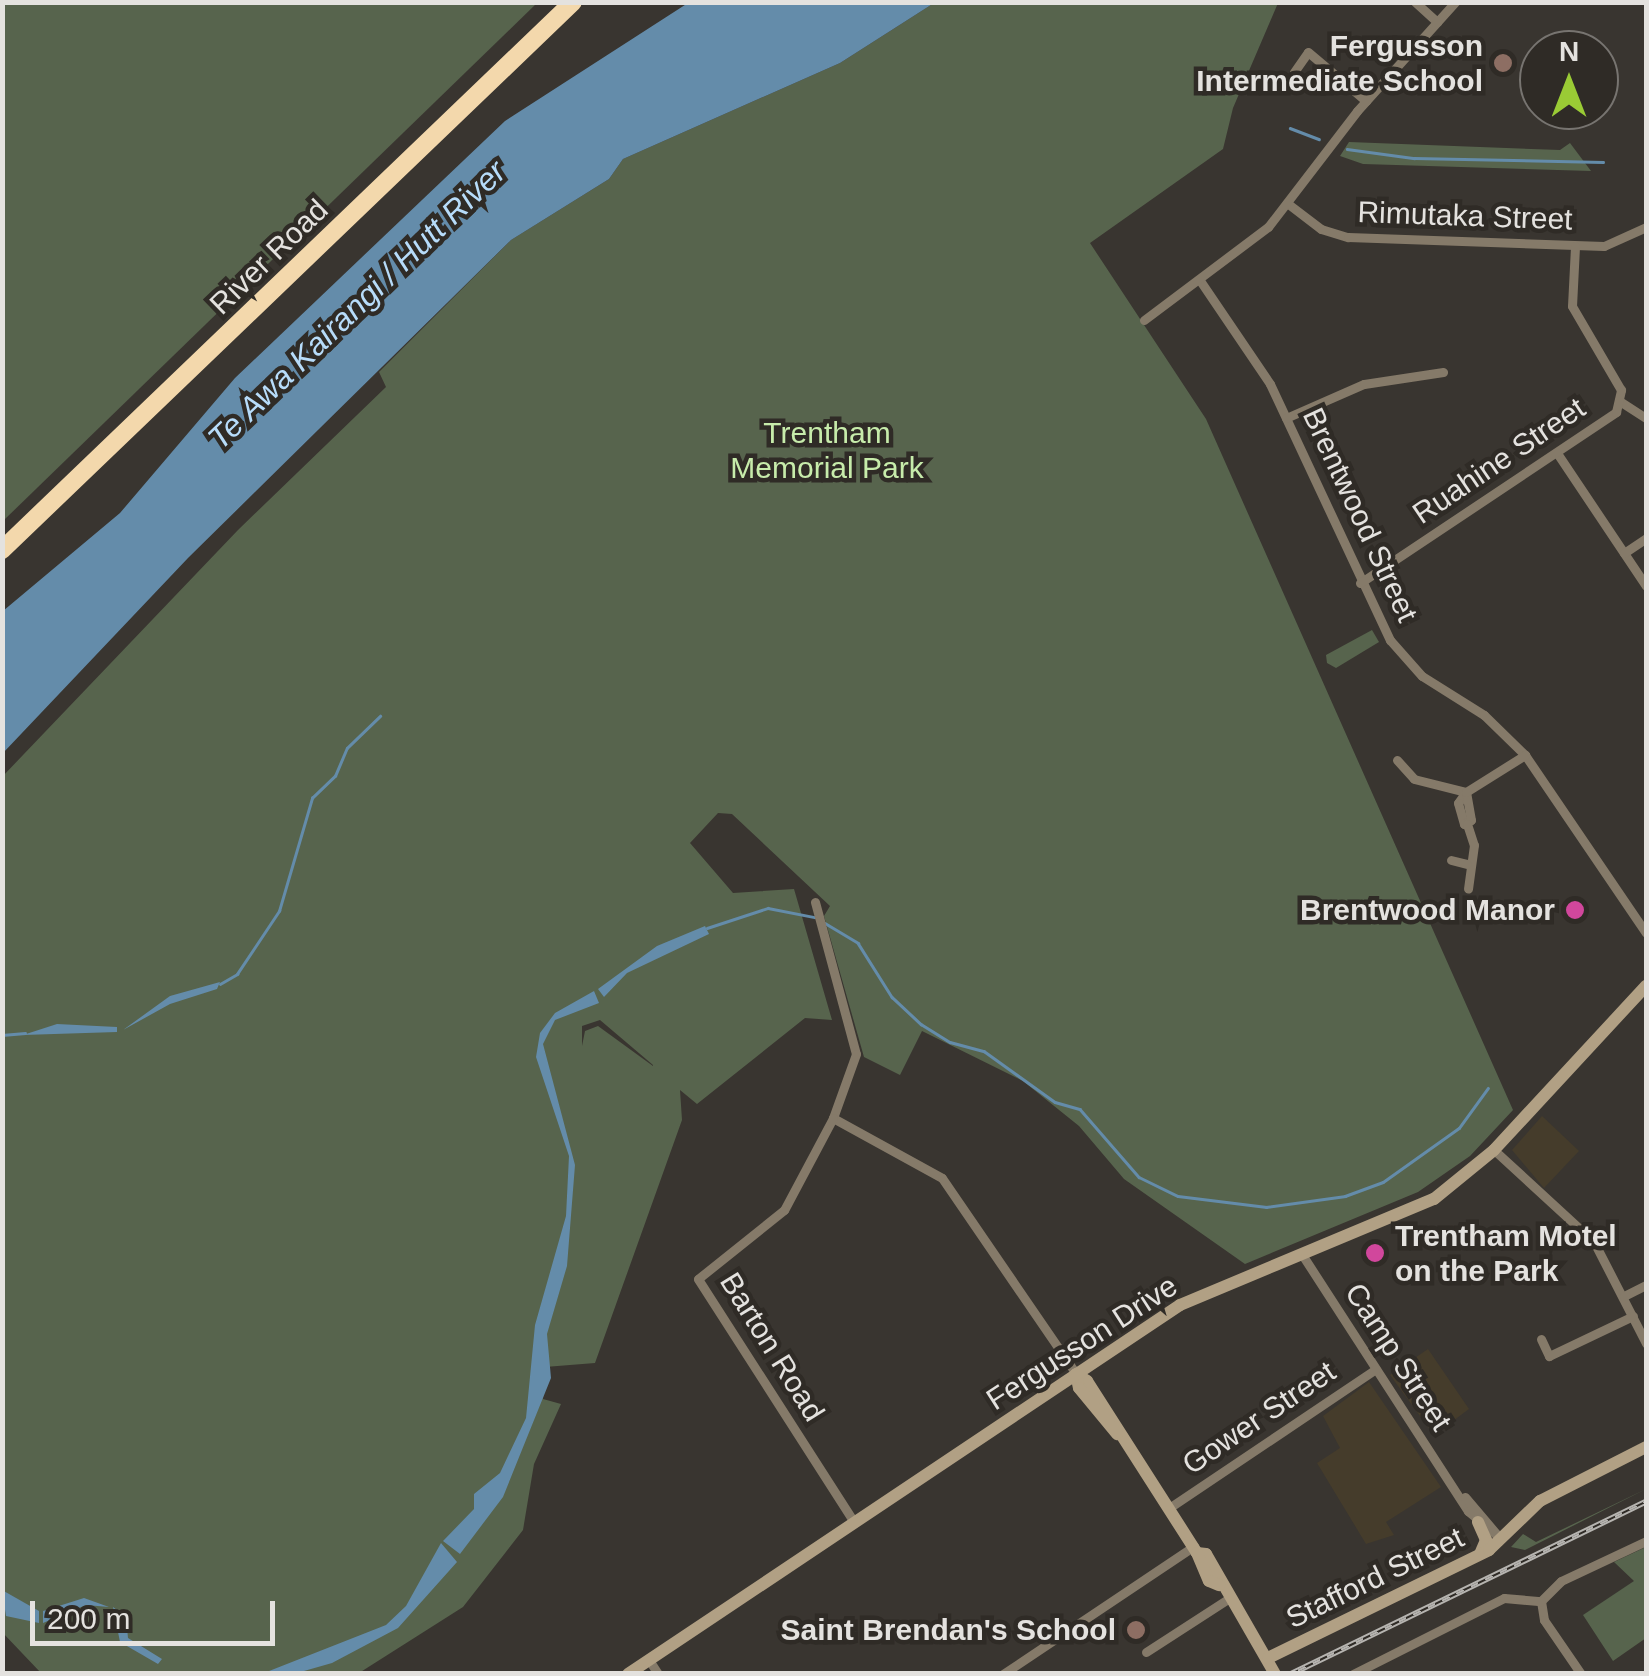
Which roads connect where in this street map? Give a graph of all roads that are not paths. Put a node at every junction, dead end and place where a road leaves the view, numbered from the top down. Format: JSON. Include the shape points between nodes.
{"nodes":[{"id":1,"x":560,"y":2,"type":"edge"},
{"id":2,"x":573,"y":2,"type":"edge"},
{"id":3,"x":1415,"y":2,"type":"edge"},
{"id":4,"x":1455,"y":2,"type":"edge"},
{"id":5,"x":1437,"y":22,"type":"junction"},
{"id":6,"x":1294,"y":72,"type":"dead end"},
{"id":7,"x":1366,"y":101,"type":"junction"},
{"id":8,"x":1287,"y":203,"type":"junction"},
{"id":9,"x":1646,"y":227,"type":"edge"},
{"id":10,"x":1575,"y":246,"type":"junction"},
{"id":11,"x":1201,"y":282,"type":"junction"},
{"id":12,"x":1144,"y":320,"type":"dead end"},
{"id":13,"x":1443,"y":372,"type":"dead end"},
{"id":14,"x":1621,"y":402,"type":"junction"},
{"id":15,"x":1286,"y":418,"type":"junction"},
{"id":16,"x":1646,"y":418,"type":"edge"},
{"id":17,"x":1556,"y":453,"type":"junction"},
{"id":18,"x":2,"y":536,"type":"edge"},
{"id":19,"x":1646,"y":538,"type":"edge"},
{"id":20,"x":2,"y":550,"type":"edge"},
{"id":21,"x":1624,"y":553,"type":"junction"},
{"id":22,"x":1360,"y":583,"type":"junction"},
{"id":23,"x":1646,"y":586,"type":"edge"},
{"id":24,"x":1526,"y":755,"type":"junction"},
{"id":25,"x":1396,"y":760,"type":"dead end"},
{"id":26,"x":1465,"y":792,"type":"junction"},
{"id":27,"x":1451,"y":860,"type":"dead end"},
{"id":28,"x":1468,"y":864,"type":"junction"},
{"id":29,"x":1468,"y":889,"type":"dead end"},
{"id":30,"x":815,"y":902,"type":"dead end"},
{"id":31,"x":1646,"y":932,"type":"edge"},
{"id":32,"x":1646,"y":986,"type":"edge"},
{"id":33,"x":833,"y":1118,"type":"junction"},
{"id":34,"x":1494,"y":1150,"type":"junction"},
{"id":35,"x":1302,"y":1256,"type":"junction"},
{"id":36,"x":1646,"y":1285,"type":"edge"},
{"id":37,"x":1624,"y":1296,"type":"junction"},
{"id":38,"x":1633,"y":1316,"type":"junction"},
{"id":39,"x":1541,"y":1339,"type":"dead end"},
{"id":40,"x":1646,"y":1343,"type":"edge"},
{"id":41,"x":1376,"y":1369,"type":"junction"},
{"id":42,"x":1076,"y":1374,"type":"junction"},
{"id":43,"x":1646,"y":1447,"type":"edge"},
{"id":44,"x":1452,"y":1485,"type":"junction"},
{"id":45,"x":1170,"y":1508,"type":"junction"},
{"id":46,"x":854,"y":1522,"type":"junction"},
{"id":47,"x":1478,"y":1522,"type":"junction"},
{"id":48,"x":1500,"y":1539,"type":"junction"},
{"id":49,"x":1646,"y":1541,"type":"edge"},
{"id":50,"x":1195,"y":1550,"type":"junction"},
{"id":51,"x":1480,"y":1554,"type":"junction"},
{"id":52,"x":1228,"y":1599,"type":"junction"},
{"id":53,"x":1541,"y":1601,"type":"junction"},
{"id":54,"x":1146,"y":1652,"type":"dead end"},
{"id":55,"x":1268,"y":1658,"type":"junction"},
{"id":56,"x":649,"y":1660,"type":"junction"},
{"id":57,"x":628,"y":1674,"type":"edge"},
{"id":58,"x":658,"y":1674,"type":"edge"},
{"id":59,"x":1003,"y":1674,"type":"edge"},
{"id":60,"x":1275,"y":1674,"type":"edge"},
{"id":61,"x":1353,"y":1674,"type":"edge"},
{"id":62,"x":1580,"y":1674,"type":"edge"}],
"edges":[{"from":1,"to":18,"type":"highway","name":"River Road"},
{"from":2,"to":20,"type":"highway","name":"River Road"},
{"from":3,"to":5,"type":"street"},
{"from":4,"to":5,"type":"street"},
{"from":5,"to":7,"type":"street"},
{"from":6,"to":7,"type":"street","via":[[1308,52]]},
{"from":7,"to":8,"type":"street"},
{"from":8,"to":10,"type":"street","name":"Rimutaka Street","via":[[1337,235]]},
{"from":8,"to":11,"type":"street","via":[[1242,252]]},
{"from":9,"to":10,"type":"street","name":"Rimutaka Street","via":[[1604,246]]},
{"from":10,"to":14,"type":"street","name":"Ruahine Street","via":[[1577,324],[1618,384]]},
{"from":11,"to":12,"type":"street"},
{"from":11,"to":15,"type":"street","name":"Brentwood Street"},
{"from":13,"to":15,"type":"street","via":[[1364,384]]},
{"from":14,"to":16,"type":"street"},
{"from":14,"to":17,"type":"street","name":"Ruahine Street"},
{"from":15,"to":22,"type":"street","name":"Brentwood Street"},
{"from":17,"to":21,"type":"street"},
{"from":17,"to":22,"type":"street","name":"Ruahine Street"},
{"from":19,"to":21,"type":"street"},
{"from":21,"to":23,"type":"street"},
{"from":22,"to":24,"type":"street","name":"Brentwood Street","via":[[1377,620],[1414,668],[1484,715]]},
{"from":24,"to":26,"type":"street"},
{"from":24,"to":31,"type":"street","name":"Brentwood Street"},
{"from":25,"to":26,"type":"street","via":[[1414,779]]},
{"from":26,"to":28,"type":"street","via":[[1474,845]]},
{"from":27,"to":28,"type":"street"},
{"from":28,"to":29,"type":"street"},
{"from":30,"to":33,"type":"street","via":[[856,1054]]},
{"from":32,"to":34,"type":"main road","name":"Fergusson Drive"},
{"from":33,"to":42,"type":"street","via":[[942,1178]]},
{"from":33,"to":46,"type":"street","name":"Barton Road","via":[[784,1210],[698,1279]]},
{"from":34,"to":35,"type":"main road","name":"Fergusson Drive","via":[[1434,1199]]},
{"from":34,"to":37,"type":"street","via":[[1594,1242]]},
{"from":35,"to":41,"type":"street","name":"Camp Street"},
{"from":35,"to":42,"type":"main road","name":"Fergusson Drive","via":[[1180,1306]]},
{"from":36,"to":37,"type":"street"},
{"from":37,"to":38,"type":"street"},
{"from":38,"to":39,"type":"street","via":[[1549,1356]]},
{"from":38,"to":40,"type":"street"},
{"from":41,"to":44,"type":"street","name":"Camp Street"},
{"from":41,"to":45,"type":"street","name":"Gower Street"},
{"from":42,"to":45,"type":"main road"},
{"from":42,"to":46,"type":"main road","name":"Fergusson Drive"},
{"from":43,"to":48,"type":"main road","name":"Stafford Street","via":[[1548,1495]]},
{"from":44,"to":47,"type":"street","name":"Camp Street"},
{"from":44,"to":48,"type":"street","name":"Camp Street"},
{"from":45,"to":50,"type":"main road"},
{"from":46,"to":56,"type":"main road","name":"Fergusson Drive"},
{"from":47,"to":48,"type":"street","name":"Camp Street"},
{"from":47,"to":51,"type":"main road","via":[[1486,1540]]},
{"from":48,"to":51,"type":"main road","name":"Stafford Street"},
{"from":49,"to":53,"type":"street","via":[[1561,1581]]},
{"from":50,"to":52,"type":"main road","via":[[1206,1554]]},
{"from":50,"to":59,"type":"street"},
{"from":51,"to":55,"type":"main road","name":"Stafford Street"},
{"from":52,"to":54,"type":"street"},
{"from":52,"to":55,"type":"main road"},
{"from":53,"to":61,"type":"street","via":[[1504,1598]]},
{"from":53,"to":62,"type":"street","via":[[1542,1615]]},
{"from":55,"to":60,"type":"main road"},
{"from":56,"to":57,"type":"main road","name":"Fergusson Drive"},
{"from":56,"to":58,"type":"street"}]}
